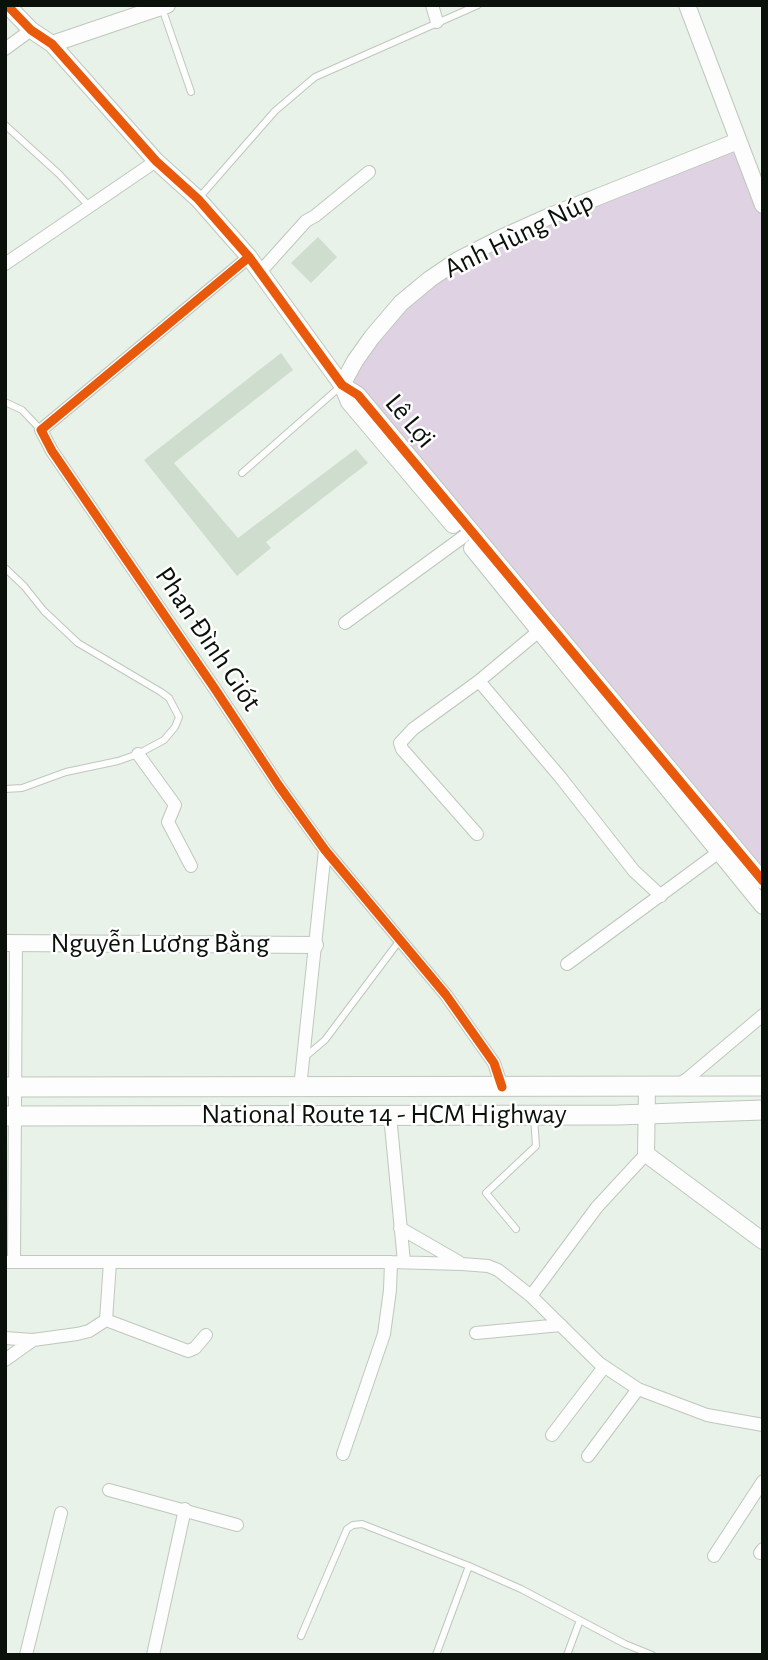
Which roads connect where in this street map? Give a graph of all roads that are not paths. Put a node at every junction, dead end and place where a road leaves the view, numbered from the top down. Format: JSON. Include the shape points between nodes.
{"nodes":[{"id":1,"x":7,"y":5,"type":"edge"},
{"id":2,"x":432,"y":5,"type":"edge"},
{"id":3,"x":478,"y":5,"type":"edge"},
{"id":4,"x":687,"y":5,"type":"edge"},
{"id":5,"x":164,"y":6,"type":"edge"},
{"id":6,"x":438,"y":22,"type":"junction"},
{"id":7,"x":31,"y":30,"type":"junction"},
{"id":8,"x":52,"y":44,"type":"junction"},
{"id":9,"x":5,"y":49,"type":"edge"},
{"id":10,"x":191,"y":92,"type":"dead end"},
{"id":11,"x":5,"y":125,"type":"edge"},
{"id":12,"x":738,"y":141,"type":"junction"},
{"id":13,"x":156,"y":161,"type":"junction"},
{"id":14,"x":369,"y":172,"type":"dead end"},
{"id":15,"x":758,"y":176,"type":"edge"},
{"id":16,"x":198,"y":199,"type":"junction"},
{"id":17,"x":763,"y":205,"type":"edge"},
{"id":18,"x":89,"y":206,"type":"junction"},
{"id":19,"x":249,"y":257,"type":"junction"},
{"id":20,"x":5,"y":264,"type":"edge"},
{"id":21,"x":261,"y":271,"type":"junction"},
{"id":22,"x":342,"y":385,"type":"junction"},
{"id":23,"x":5,"y":402,"type":"edge"},
{"id":24,"x":41,"y":430,"type":"junction"},
{"id":25,"x":242,"y":472,"type":"dead end"},
{"id":26,"x":463,"y":537,"type":"junction"},
{"id":27,"x":5,"y":568,"type":"edge"},
{"id":28,"x":345,"y":623,"type":"dead end"},
{"id":29,"x":543,"y":627,"type":"junction"},
{"id":30,"x":479,"y":681,"type":"junction"},
{"id":31,"x":138,"y":754,"type":"junction"},
{"id":32,"x":5,"y":789,"type":"edge"},
{"id":33,"x":477,"y":834,"type":"dead end"},
{"id":34,"x":325,"y":850,"type":"junction"},
{"id":35,"x":719,"y":852,"type":"junction"},
{"id":36,"x":191,"y":866,"type":"dead end"},
{"id":37,"x":763,"y":881,"type":"edge"},
{"id":38,"x":661,"y":896,"type":"junction"},
{"id":39,"x":763,"y":906,"type":"edge"},
{"id":40,"x":400,"y":940,"type":"junction"},
{"id":41,"x":10,"y":943,"type":"edge"},
{"id":42,"x":315,"y":945,"type":"junction"},
{"id":43,"x":567,"y":964,"type":"dead end"},
{"id":44,"x":763,"y":1016,"type":"edge"},
{"id":45,"x":303,"y":1058,"type":"junction"},
{"id":46,"x":763,"y":1086,"type":"edge"},
{"id":47,"x":10,"y":1087,"type":"edge"},
{"id":48,"x":502,"y":1087,"type":"junction"},
{"id":49,"x":300,"y":1088,"type":"junction"},
{"id":50,"x":647,"y":1088,"type":"junction"},
{"id":51,"x":671,"y":1088,"type":"junction"},
{"id":52,"x":763,"y":1110,"type":"edge"},
{"id":53,"x":647,"y":1114,"type":"junction"},
{"id":54,"x":390,"y":1115,"type":"junction"},
{"id":55,"x":533,"y":1115,"type":"junction"},
{"id":56,"x":10,"y":1116,"type":"edge"},
{"id":57,"x":646,"y":1154,"type":"junction"},
{"id":58,"x":400,"y":1228,"type":"junction"},
{"id":59,"x":516,"y":1229,"type":"dead end"},
{"id":60,"x":763,"y":1241,"type":"edge"},
{"id":61,"x":10,"y":1262,"type":"edge"},
{"id":62,"x":110,"y":1262,"type":"junction"},
{"id":63,"x":397,"y":1262,"type":"junction"},
{"id":64,"x":462,"y":1264,"type":"junction"},
{"id":65,"x":531,"y":1296,"type":"junction"},
{"id":66,"x":106,"y":1320,"type":"junction"},
{"id":67,"x":561,"y":1325,"type":"junction"},
{"id":68,"x":476,"y":1333,"type":"dead end"},
{"id":69,"x":206,"y":1335,"type":"dead end"},
{"id":70,"x":5,"y":1338,"type":"edge"},
{"id":71,"x":33,"y":1340,"type":"junction"},
{"id":72,"x":5,"y":1360,"type":"edge"},
{"id":73,"x":604,"y":1367,"type":"junction"},
{"id":74,"x":638,"y":1389,"type":"junction"},
{"id":75,"x":763,"y":1425,"type":"edge"},
{"id":76,"x":552,"y":1435,"type":"dead end"},
{"id":77,"x":343,"y":1454,"type":"dead end"},
{"id":78,"x":589,"y":1456,"type":"dead end"},
{"id":79,"x":763,"y":1481,"type":"edge"},
{"id":80,"x":109,"y":1490,"type":"dead end"},
{"id":81,"x":185,"y":1509,"type":"junction"},
{"id":82,"x":61,"y":1513,"type":"dead end"},
{"id":83,"x":237,"y":1525,"type":"dead end"},
{"id":84,"x":714,"y":1556,"type":"dead end"},
{"id":85,"x":469,"y":1566,"type":"junction"},
{"id":86,"x":580,"y":1620,"type":"junction"},
{"id":87,"x":301,"y":1636,"type":"dead end"},
{"id":88,"x":26,"y":1655,"type":"edge"},
{"id":89,"x":153,"y":1655,"type":"edge"},
{"id":90,"x":436,"y":1655,"type":"edge"},
{"id":91,"x":567,"y":1655,"type":"edge"},
{"id":92,"x":652,"y":1655,"type":"edge"}],
"edges":[{"from":1,"to":7,"type":"street","name":"Lê Lợi"},
{"from":2,"to":6,"type":"street"},
{"from":3,"to":6,"type":"lane"},
{"from":4,"to":12,"type":"street"},
{"from":5,"to":8,"type":"street"},
{"from":5,"to":10,"type":"lane"},
{"from":6,"to":16,"type":"lane","via":[[315,77],[275,111]]},
{"from":7,"to":8,"type":"street","name":"Lê Lợi"},
{"from":7,"to":9,"type":"street"},
{"from":8,"to":13,"type":"street","name":"Lê Lợi"},
{"from":11,"to":18,"type":"lane"},
{"from":12,"to":15,"type":"street"},
{"from":12,"to":22,"type":"street","name":"Anh Hùng Núp","via":[[551,216],[458,260],[401,303],[372,337]]},
{"from":13,"to":16,"type":"street","name":"Lê Lợi"},
{"from":13,"to":18,"type":"street"},
{"from":14,"to":21,"type":"street","via":[[306,221]]},
{"from":15,"to":17,"type":"street"},
{"from":16,"to":19,"type":"street","name":"Lê Lợi"},
{"from":18,"to":20,"type":"street"},
{"from":19,"to":21,"type":"street","name":"Lê Lợi"},
{"from":19,"to":24,"type":"street"},
{"from":21,"to":22,"type":"street","name":"Lê Lợi"},
{"from":22,"to":25,"type":"lane"},
{"from":22,"to":26,"type":"street","via":[[349,402]]},
{"from":22,"to":29,"type":"street","name":"Lê Lợi","via":[[358,395]]},
{"from":23,"to":24,"type":"lane","via":[[22,410]]},
{"from":24,"to":34,"type":"street","name":"Phan Đình Giót"},
{"from":26,"to":28,"type":"street"},
{"from":26,"to":29,"type":"street"},
{"from":27,"to":31,"type":"lane","via":[[78,643],[169,698],[179,717],[176,727],[164,740]]},
{"from":29,"to":30,"type":"street"},
{"from":29,"to":35,"type":"street"},
{"from":29,"to":37,"type":"street","name":"Lê Lợi"},
{"from":30,"to":33,"type":"street","via":[[400,743]]},
{"from":30,"to":38,"type":"street","via":[[635,871]]},
{"from":31,"to":32,"type":"lane"},
{"from":31,"to":36,"type":"street","via":[[175,805],[168,822]]},
{"from":34,"to":40,"type":"street","name":"Phan Đình Giót"},
{"from":34,"to":42,"type":"street"},
{"from":35,"to":38,"type":"street"},
{"from":35,"to":39,"type":"street"},
{"from":38,"to":43,"type":"street"},
{"from":40,"to":45,"type":"lane","via":[[325,1040]]},
{"from":40,"to":48,"type":"street","name":"Phan Đình Giót","via":[[494,1063]]},
{"from":41,"to":42,"type":"street","name":"Nguyễn Lương Bằng"},
{"from":41,"to":47,"type":"street"},
{"from":42,"to":45,"type":"street"},
{"from":44,"to":51,"type":"street"},
{"from":45,"to":49,"type":"street"},
{"from":46,"to":51,"type":"main road","name":"National Route 14 - HCM Highway"},
{"from":47,"to":49,"type":"main road","name":"National Route 14 - HCM Highway"},
{"from":47,"to":56,"type":"street"},
{"from":48,"to":49,"type":"main road","name":"National Route 14 - HCM Highway"},
{"from":48,"to":50,"type":"main road","name":"National Route 14 - HCM Highway"},
{"from":50,"to":51,"type":"main road","name":"National Route 14 - HCM Highway"},
{"from":50,"to":53,"type":"street"},
{"from":52,"to":53,"type":"main road","name":"National Route 14 - HCM Highway"},
{"from":53,"to":55,"type":"main road","name":"National Route 14 - HCM Highway"},
{"from":53,"to":57,"type":"street"},
{"from":54,"to":55,"type":"main road","name":"National Route 14 - HCM Highway"},
{"from":54,"to":56,"type":"main road","name":"National Route 14 - HCM Highway"},
{"from":54,"to":58,"type":"street"},
{"from":55,"to":59,"type":"lane","via":[[536,1146],[486,1193]]},
{"from":56,"to":61,"type":"street"},
{"from":57,"to":60,"type":"street"},
{"from":57,"to":65,"type":"street","via":[[597,1207]]},
{"from":58,"to":63,"type":"street"},
{"from":58,"to":64,"type":"street"},
{"from":61,"to":62,"type":"street"},
{"from":62,"to":63,"type":"street"},
{"from":62,"to":66,"type":"street"},
{"from":63,"to":64,"type":"street"},
{"from":63,"to":77,"type":"street","via":[[384,1334]]},
{"from":64,"to":65,"type":"street","via":[[498,1270]]},
{"from":65,"to":67,"type":"street"},
{"from":66,"to":69,"type":"street","via":[[188,1351]]},
{"from":66,"to":71,"type":"street","via":[[89,1331]]},
{"from":67,"to":68,"type":"street"},
{"from":67,"to":73,"type":"street"},
{"from":70,"to":71,"type":"street"},
{"from":71,"to":72,"type":"street"},
{"from":73,"to":74,"type":"street"},
{"from":73,"to":76,"type":"street"},
{"from":74,"to":75,"type":"street","via":[[707,1415]]},
{"from":74,"to":78,"type":"street"},
{"from":79,"to":84,"type":"street"},
{"from":80,"to":81,"type":"street"},
{"from":81,"to":83,"type":"street"},
{"from":81,"to":89,"type":"street"},
{"from":82,"to":88,"type":"street"},
{"from":85,"to":86,"type":"lane"},
{"from":85,"to":87,"type":"lane","via":[[362,1524],[353,1525],[347,1529]]},
{"from":85,"to":90,"type":"lane"},
{"from":86,"to":91,"type":"lane"},
{"from":86,"to":92,"type":"lane"}]}
